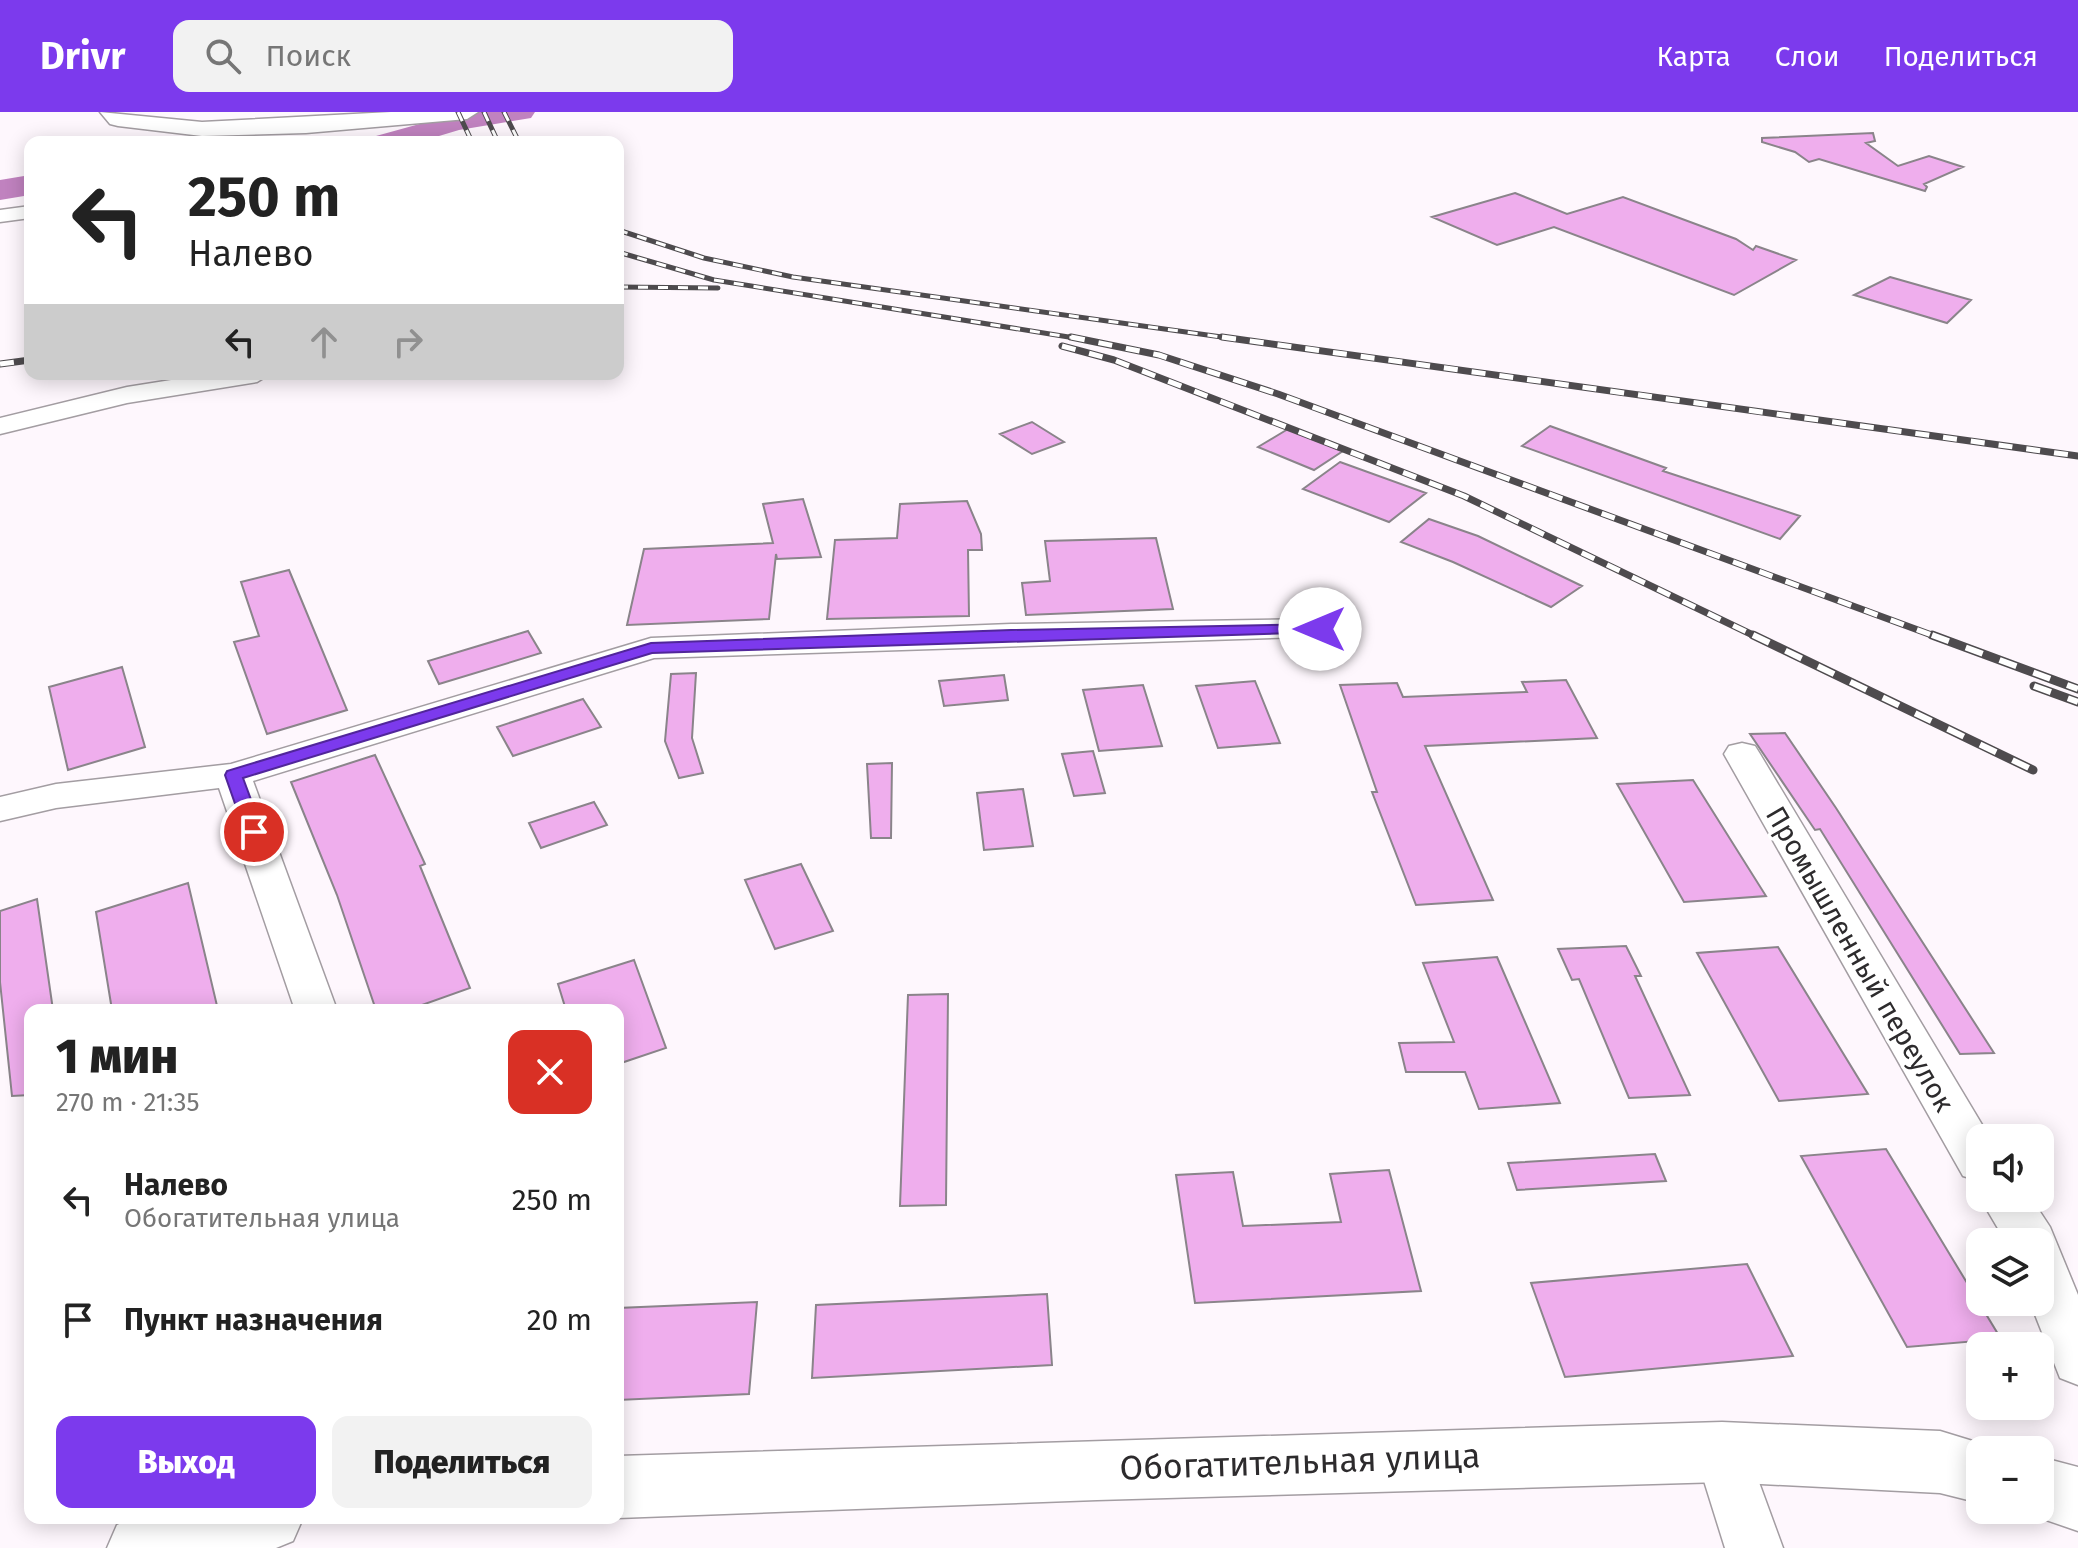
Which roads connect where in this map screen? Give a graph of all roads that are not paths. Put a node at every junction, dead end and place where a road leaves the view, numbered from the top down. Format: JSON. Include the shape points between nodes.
{"nodes":[{"id":1,"x":111,"y":112,"type":"edge"},
{"id":2,"x":467,"y":112,"type":"edge"},
{"id":3,"x":24,"y":213,"type":"edge"},
{"id":4,"x":0,"y":216,"type":"edge"},
{"id":5,"x":220,"y":380,"type":"edge"},
{"id":6,"x":0,"y":426,"type":"edge"},
{"id":7,"x":1320,"y":629,"type":"dead end"},
{"id":8,"x":1742,"y":754,"type":"dead end"},
{"id":9,"x":233,"y":775,"type":"junction"},
{"id":10,"x":0,"y":809,"type":"edge"},
{"id":11,"x":314,"y":1004,"type":"edge"},
{"id":12,"x":1966,"y":1138,"type":"edge"},
{"id":13,"x":2054,"y":1298,"type":"edge"},
{"id":14,"x":2078,"y":1361,"type":"edge"},
{"id":15,"x":1722,"y":1452,"type":"junction"},
{"id":16,"x":1966,"y":1468,"type":"edge"},
{"id":17,"x":624,"y":1487,"type":"edge"},
{"id":18,"x":2054,"y":1492,"type":"edge"},
{"id":19,"x":2078,"y":1499,"type":"edge"},
{"id":20,"x":223,"y":1524,"type":"edge"},
{"id":21,"x":140,"y":1548,"type":"edge"},
{"id":22,"x":1754,"y":1548,"type":"edge"}],
"edges":[{"from":1,"to":2,"type":"street","via":[[118,119],[202,129]]},
{"from":3,"to":4,"type":"street"},
{"from":5,"to":6,"type":"street","via":[[127,395]]},
{"from":7,"to":9,"type":"street","via":[[651,648]]},
{"from":8,"to":12,"type":"street","name":"Промышленный переулок"},
{"from":9,"to":10,"type":"street","via":[[56,796]]},
{"from":9,"to":11,"type":"street"},
{"from":13,"to":14,"type":"street"},
{"from":15,"to":16,"type":"street","name":"Обогатительная улица","via":[[1940,1462]]},
{"from":15,"to":17,"type":"street","name":"Обогатительная улица"},
{"from":15,"to":22,"type":"street"},
{"from":18,"to":19,"type":"street"},
{"from":20,"to":21,"type":"street"}]}
